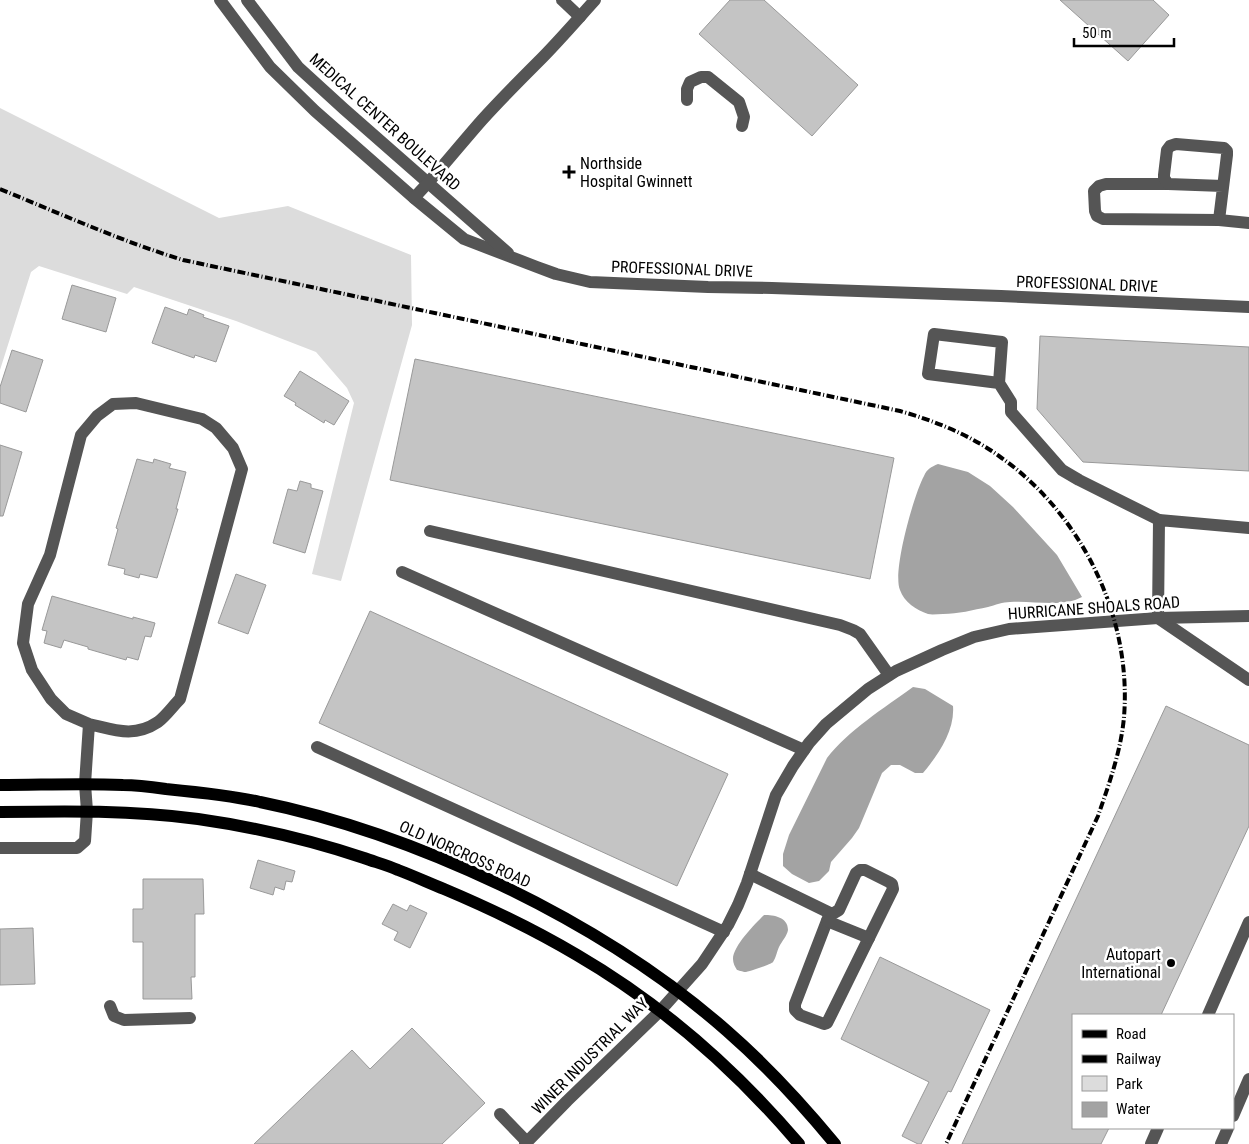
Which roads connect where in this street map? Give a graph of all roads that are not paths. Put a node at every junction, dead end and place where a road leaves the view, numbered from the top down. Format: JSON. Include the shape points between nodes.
{"nodes":[{"id":1,"x":220,"y":0,"type":"edge"},
{"id":2,"x":247,"y":0,"type":"edge"},
{"id":3,"x":562,"y":0,"type":"edge"},
{"id":4,"x":595,"y":0,"type":"edge"},
{"id":5,"x":580,"y":17,"type":"junction"},
{"id":6,"x":687,"y":100,"type":"dead end"},
{"id":7,"x":742,"y":126,"type":"dead end"},
{"id":8,"x":429,"y":183,"type":"junction"},
{"id":9,"x":1168,"y":184,"type":"junction"},
{"id":10,"x":1223,"y":186,"type":"junction"},
{"id":11,"x":414,"y":198,"type":"junction"},
{"id":12,"x":1220,"y":220,"type":"junction"},
{"id":13,"x":1249,"y":223,"type":"edge"},
{"id":14,"x":513,"y":258,"type":"junction"},
{"id":15,"x":1249,"y":307,"type":"edge"},
{"id":16,"x":999,"y":383,"type":"junction"},
{"id":17,"x":1159,"y":520,"type":"junction"},
{"id":18,"x":1249,"y":528,"type":"edge"},
{"id":19,"x":430,"y":532,"type":"dead end"},
{"id":20,"x":402,"y":572,"type":"dead end"},
{"id":21,"x":1249,"y":616,"type":"edge"},
{"id":22,"x":1158,"y":618,"type":"junction"},
{"id":23,"x":890,"y":675,"type":"junction"},
{"id":24,"x":1249,"y":680,"type":"edge"},
{"id":25,"x":89,"y":724,"type":"junction"},
{"id":26,"x":317,"y":747,"type":"dead end"},
{"id":27,"x":804,"y":750,"type":"junction"},
{"id":28,"x":85,"y":784,"type":"junction"},
{"id":29,"x":0,"y":785,"type":"edge"},
{"id":30,"x":86,"y":811,"type":"junction"},
{"id":31,"x":0,"y":812,"type":"edge"},
{"id":32,"x":0,"y":848,"type":"edge"},
{"id":33,"x":750,"y":874,"type":"junction"},
{"id":34,"x":828,"y":917,"type":"junction"},
{"id":35,"x":1249,"y":922,"type":"edge"},
{"id":36,"x":724,"y":932,"type":"junction"},
{"id":37,"x":869,"y":938,"type":"junction"},
{"id":38,"x":678,"y":992,"type":"junction"},
{"id":39,"x":110,"y":1006,"type":"dead end"},
{"id":40,"x":660,"y":1011,"type":"junction"},
{"id":41,"x":1208,"y":1014,"type":"edge"},
{"id":42,"x":190,"y":1018,"type":"dead end"},
{"id":43,"x":1249,"y":1079,"type":"edge"},
{"id":44,"x":500,"y":1114,"type":"dead end"},
{"id":45,"x":1234,"y":1114,"type":"edge"},
{"id":46,"x":1158,"y":1129,"type":"edge"},
{"id":47,"x":1228,"y":1129,"type":"edge"},
{"id":48,"x":526,"y":1143,"type":"edge"},
{"id":49,"x":799,"y":1144,"type":"edge"},
{"id":50,"x":835,"y":1144,"type":"edge"},
{"id":51,"x":1151,"y":1144,"type":"edge"},
{"id":52,"x":1220,"y":1144,"type":"edge"}],
"edges":[{"from":1,"to":11,"type":"street","name":"PROFESSIONAL DRIVE","via":[[270,67]]},
{"from":2,"to":8,"type":"street","name":"MEDICAL CENTER BOULEVARD","via":[[298,67]]},
{"from":3,"to":5,"type":"street"},
{"from":4,"to":5,"type":"street"},
{"from":5,"to":8,"type":"street","via":[[458,147]]},
{"from":6,"to":7,"type":"street","via":[[690,82],[708,77],[739,102],[744,117]]},
{"from":8,"to":11,"type":"street"},
{"from":8,"to":14,"type":"street","name":"MEDICAL CENTER BOULEVARD"},
{"from":9,"to":10,"type":"street"},
{"from":9,"to":10,"type":"street","via":[[1164,178],[1167,150],[1176,144],[1224,148],[1227,155]]},
{"from":9,"to":12,"type":"street","via":[[1099,186],[1094,192],[1097,216],[1103,219]]},
{"from":10,"to":12,"type":"street"},
{"from":11,"to":14,"type":"street","name":"PROFESSIONAL DRIVE","via":[[464,239]]},
{"from":12,"to":13,"type":"street"},
{"from":14,"to":15,"type":"street","name":"PROFESSIONAL DRIVE","via":[[590,282]]},
{"from":16,"to":16,"type":"street","via":[[928,374],[934,334],[1002,342]]},
{"from":16,"to":17,"type":"street","via":[[1011,402],[1011,412],[1062,470]]},
{"from":17,"to":18,"type":"street"},
{"from":17,"to":22,"type":"street"},
{"from":19,"to":23,"type":"street","via":[[840,625],[860,634]]},
{"from":20,"to":27,"type":"street"},
{"from":21,"to":22,"type":"street","name":"HURRICANE SHOALS ROAD"},
{"from":22,"to":23,"type":"street","name":"HURRICANE SHOALS ROAD","via":[[1009,628],[974,637]]},
{"from":22,"to":24,"type":"street"},
{"from":23,"to":27,"type":"street","name":"HURRICANE SHOALS ROAD","via":[[826,724]]},
{"from":25,"to":25,"type":"street","via":[[66,714],[51,700],[32,670],[23,643],[28,604],[50,555],[81,435],[97,416],[113,404],[136,403],[202,419],[216,428],[233,448],[242,469],[180,699],[159,721],[141,730],[122,732]]},
{"from":25,"to":28,"type":"street"},
{"from":26,"to":36,"type":"street"},
{"from":27,"to":33,"type":"street","name":"HURRICANE SHOALS ROAD","via":[[776,795]]},
{"from":28,"to":29,"type":"main road","name":"OLD NORCROSS ROAD"},
{"from":28,"to":30,"type":"street"},
{"from":28,"to":38,"type":"main road","name":"OLD NORCROSS ROAD","via":[[199,792],[249,800],[312,814],[416,847],[554,911],[628,956]]},
{"from":30,"to":31,"type":"main road"},
{"from":30,"to":32,"type":"street","via":[[85,841],[77,848]]},
{"from":30,"to":40,"type":"main road","via":[[197,819],[264,830],[396,869],[472,901],[546,938],[606,973]]},
{"from":33,"to":34,"type":"street"},
{"from":33,"to":36,"type":"street","name":"HURRICANE SHOALS ROAD"},
{"from":34,"to":37,"type":"street"},
{"from":34,"to":37,"type":"street","via":[[839,910],[856,873],[865,870],[892,884],[893,889]]},
{"from":34,"to":37,"type":"street","via":[[795,1004],[800,1015],[827,1024]]},
{"from":35,"to":41,"type":"street"},
{"from":36,"to":38,"type":"street","name":"HURRICANE SHOALS ROAD"},
{"from":38,"to":40,"type":"street","name":"WINER INDUSTRIAL WAY"},
{"from":38,"to":50,"type":"main road","name":"OLD NORCROSS ROAD","via":[[727,1030],[758,1060]]},
{"from":39,"to":42,"type":"street","via":[[114,1016],[124,1020]]},
{"from":40,"to":48,"type":"street","name":"WINER INDUSTRIAL WAY"},
{"from":40,"to":49,"type":"main road","via":[[719,1060]]},
{"from":43,"to":45,"type":"street"},
{"from":44,"to":48,"type":"street"},
{"from":46,"to":51,"type":"street"},
{"from":47,"to":52,"type":"street"}]}
